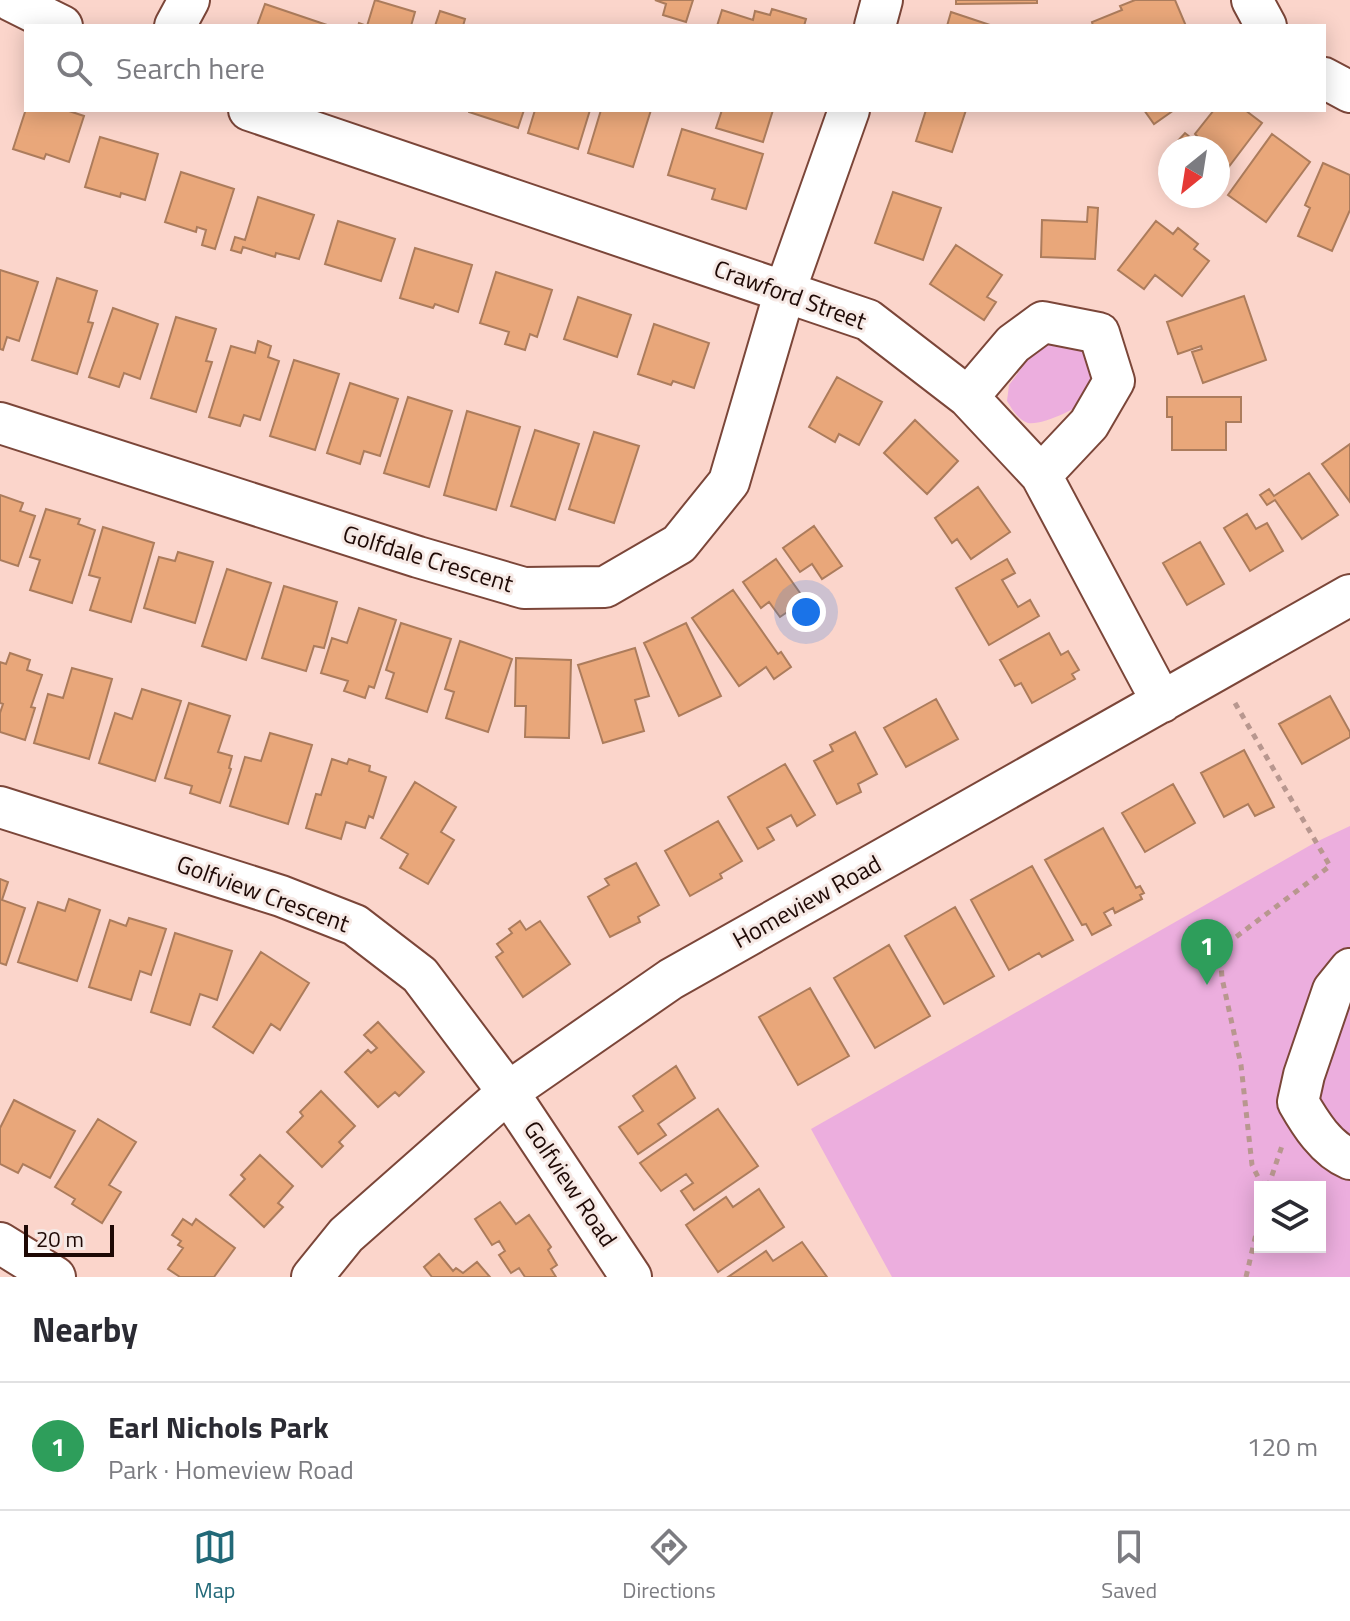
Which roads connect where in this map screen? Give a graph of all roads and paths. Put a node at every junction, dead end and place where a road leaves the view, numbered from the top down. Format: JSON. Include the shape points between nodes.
{"nodes":[{"id":1,"x":10,"y":0,"type":"edge"},
{"id":2,"x":189,"y":0,"type":"edge"},
{"id":3,"x":882,"y":0,"type":"edge"},
{"id":4,"x":1252,"y":0,"type":"edge"},
{"id":5,"x":58,"y":24,"type":"edge"},
{"id":6,"x":176,"y":24,"type":"edge"},
{"id":7,"x":876,"y":24,"type":"edge"},
{"id":8,"x":1265,"y":24,"type":"edge"},
{"id":9,"x":1326,"y":79,"type":"edge"},
{"id":10,"x":1350,"y":92,"type":"edge"},
{"id":11,"x":255,"y":112,"type":"edge"},
{"id":12,"x":848,"y":112,"type":"edge"},
{"id":13,"x":785,"y":291,"type":"junction"},
{"id":14,"x":968,"y":397,"type":"junction"},
{"id":15,"x":0,"y":423,"type":"edge"},
{"id":16,"x":1041,"y":475,"type":"junction"},
{"id":17,"x":1350,"y":595,"type":"edge"},
{"id":18,"x":1162,"y":702,"type":"junction"},
{"id":19,"x":1235,"y":703,"type":"dead end"},
{"id":20,"x":0,"y":807,"type":"edge"},
{"id":21,"x":1350,"y":969,"type":"edge"},
{"id":22,"x":508,"y":1092,"type":"junction"},
{"id":23,"x":1350,"y":1159,"type":"edge"},
{"id":24,"x":1260,"y":1181,"type":"edge"},
{"id":25,"x":0,"y":1243,"type":"edge"},
{"id":26,"x":1254,"y":1243,"type":"edge"},
{"id":27,"x":55,"y":1277,"type":"edge"},
{"id":28,"x":312,"y":1277,"type":"edge"},
{"id":29,"x":631,"y":1277,"type":"edge"},
{"id":30,"x":1246,"y":1277,"type":"edge"}],
"edges":[{"from":1,"to":5,"type":"street"},
{"from":2,"to":6,"type":"street"},
{"from":3,"to":7,"type":"street"},
{"from":4,"to":8,"type":"street"},
{"from":9,"to":10,"type":"street"},
{"from":11,"to":13,"type":"street","name":"Crawford Street"},
{"from":12,"to":13,"type":"street","name":"Golfdale Crescent"},
{"from":13,"to":14,"type":"street","name":"Crawford Street","via":[[868,320]]},
{"from":13,"to":15,"type":"street","name":"Golfdale Crescent","via":[[729,482],[679,544],[605,587],[524,588]]},
{"from":14,"to":16,"type":"street","name":"Crawford Street"},
{"from":14,"to":16,"type":"street","via":[[1013,344],[1043,322],[1099,333],[1114,381],[1089,424]]},
{"from":16,"to":18,"type":"street","name":"Crawford Street"},
{"from":17,"to":18,"type":"street","name":"Homeview Road"},
{"from":18,"to":22,"type":"street","name":"Homeview Road","via":[[671,979]]},
{"from":19,"to":24,"type":"path","via":[[1330,866],[1220,949],[1252,1165]]},
{"from":20,"to":22,"type":"street","name":"Golfview Crescent","via":[[281,896],[355,925],[420,975]]},
{"from":21,"to":23,"type":"street","via":[[1333,990],[1298,1102],[1313,1128]]},
{"from":22,"to":28,"type":"street","name":"Homeview Road","via":[[346,1235]]},
{"from":22,"to":29,"type":"street","name":"Golfview Road"},
{"from":25,"to":27,"type":"street"},
{"from":26,"to":30,"type":"path"}]}
